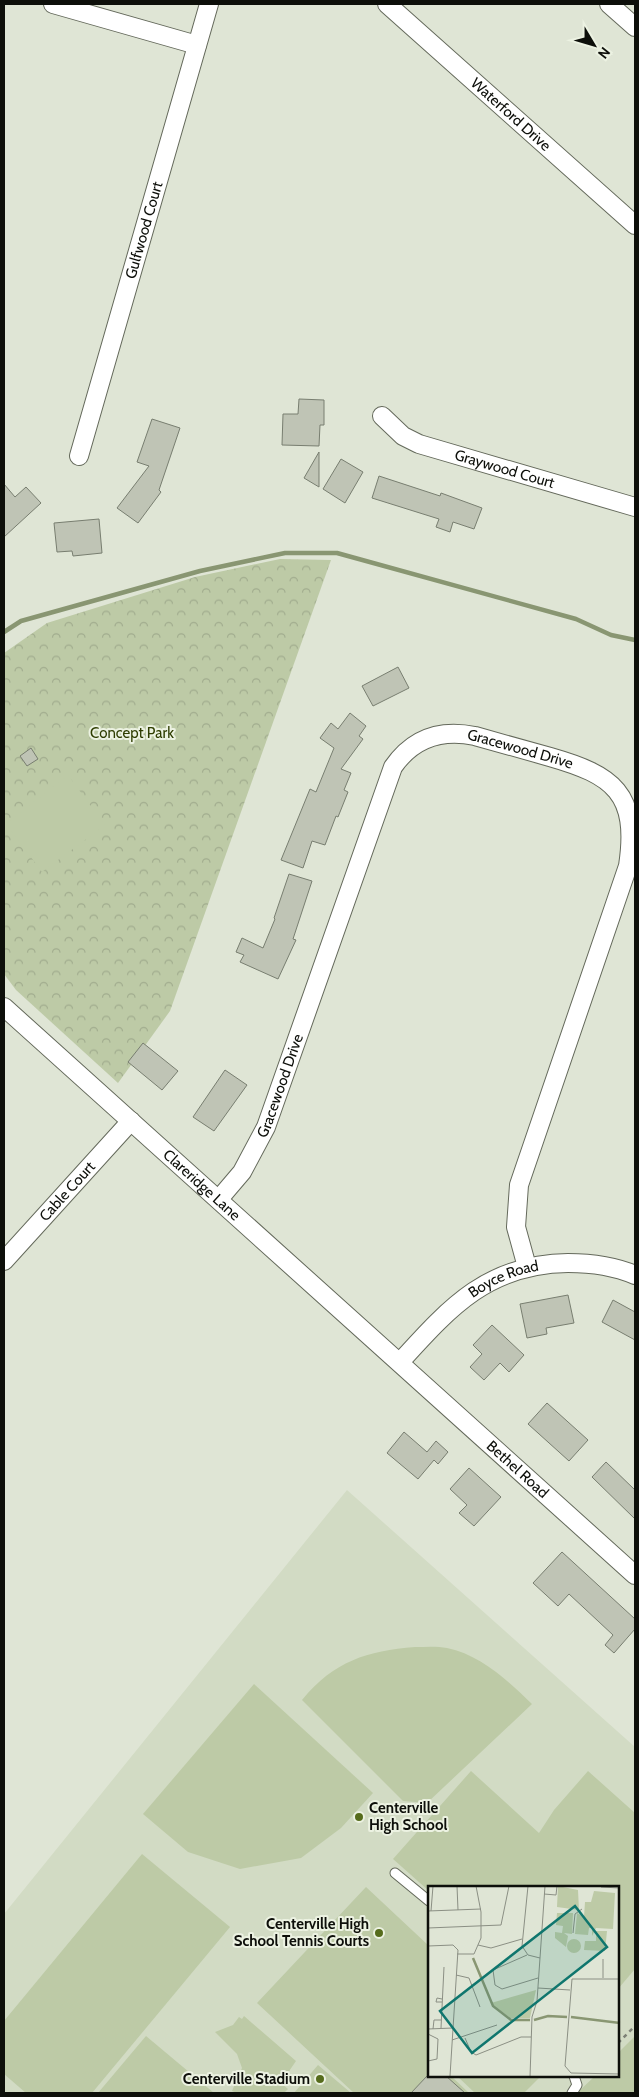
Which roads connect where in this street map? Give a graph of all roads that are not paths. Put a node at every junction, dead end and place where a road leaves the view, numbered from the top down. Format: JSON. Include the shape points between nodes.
{"nodes":[{"id":1,"x":53,"y":4,"type":"edge"},
{"id":2,"x":209,"y":4,"type":"edge"},
{"id":3,"x":387,"y":4,"type":"edge"},
{"id":4,"x":610,"y":4,"type":"edge"},
{"id":5,"x":635,"y":27,"type":"edge"},
{"id":6,"x":197,"y":45,"type":"junction"},
{"id":7,"x":635,"y":226,"type":"edge"},
{"id":8,"x":382,"y":416,"type":"dead end"},
{"id":9,"x":79,"y":456,"type":"dead end"},
{"id":10,"x":635,"y":507,"type":"edge"},
{"id":11,"x":4,"y":1007,"type":"edge"},
{"id":12,"x":131,"y":1121,"type":"junction"},
{"id":13,"x":219,"y":1199,"type":"junction"},
{"id":14,"x":4,"y":1261,"type":"edge"},
{"id":15,"x":527,"y":1267,"type":"junction"},
{"id":16,"x":635,"y":1276,"type":"edge"},
{"id":17,"x":400,"y":1362,"type":"junction"},
{"id":18,"x":635,"y":1575,"type":"edge"},
{"id":19,"x":395,"y":1873,"type":"dead end"},
{"id":20,"x":428,"y":1900,"type":"edge"},
{"id":21,"x":574,"y":2077,"type":"edge"},
{"id":22,"x":572,"y":2093,"type":"edge"}],
"edges":[{"from":1,"to":6,"type":"street"},
{"from":2,"to":6,"type":"street","name":"Gulfwood Court"},
{"from":3,"to":7,"type":"street","name":"Waterford Drive"},
{"from":4,"to":5,"type":"street"},
{"from":6,"to":9,"type":"street","name":"Gulfwood Court"},
{"from":8,"to":10,"type":"street","name":"Graywood Court","via":[[403,436],[419,444]]},
{"from":11,"to":12,"type":"street","name":"Clareridge Lane"},
{"from":12,"to":13,"type":"street","name":"Clareridge Lane"},
{"from":12,"to":14,"type":"street","name":"Cable Court"},
{"from":13,"to":15,"type":"street","name":"Gracewood Drive","via":[[242,1172],[266,1127],[393,767],[400,756],[425,738],[458,732],[600,774],[621,793],[634,823],[634,842],[628,866],[519,1185],[516,1227]]},
{"from":13,"to":17,"type":"street","name":"Clareridge Lane"},
{"from":15,"to":16,"type":"street","name":"Boyce Road","via":[[582,1263],[605,1266]]},
{"from":15,"to":17,"type":"street","name":"Boyce Road","via":[[494,1279],[457,1302]]},
{"from":17,"to":18,"type":"street","name":"Bethel Road"},
{"from":19,"to":20,"type":"lane"},
{"from":21,"to":22,"type":"lane","via":[[577,2084]]}]}
